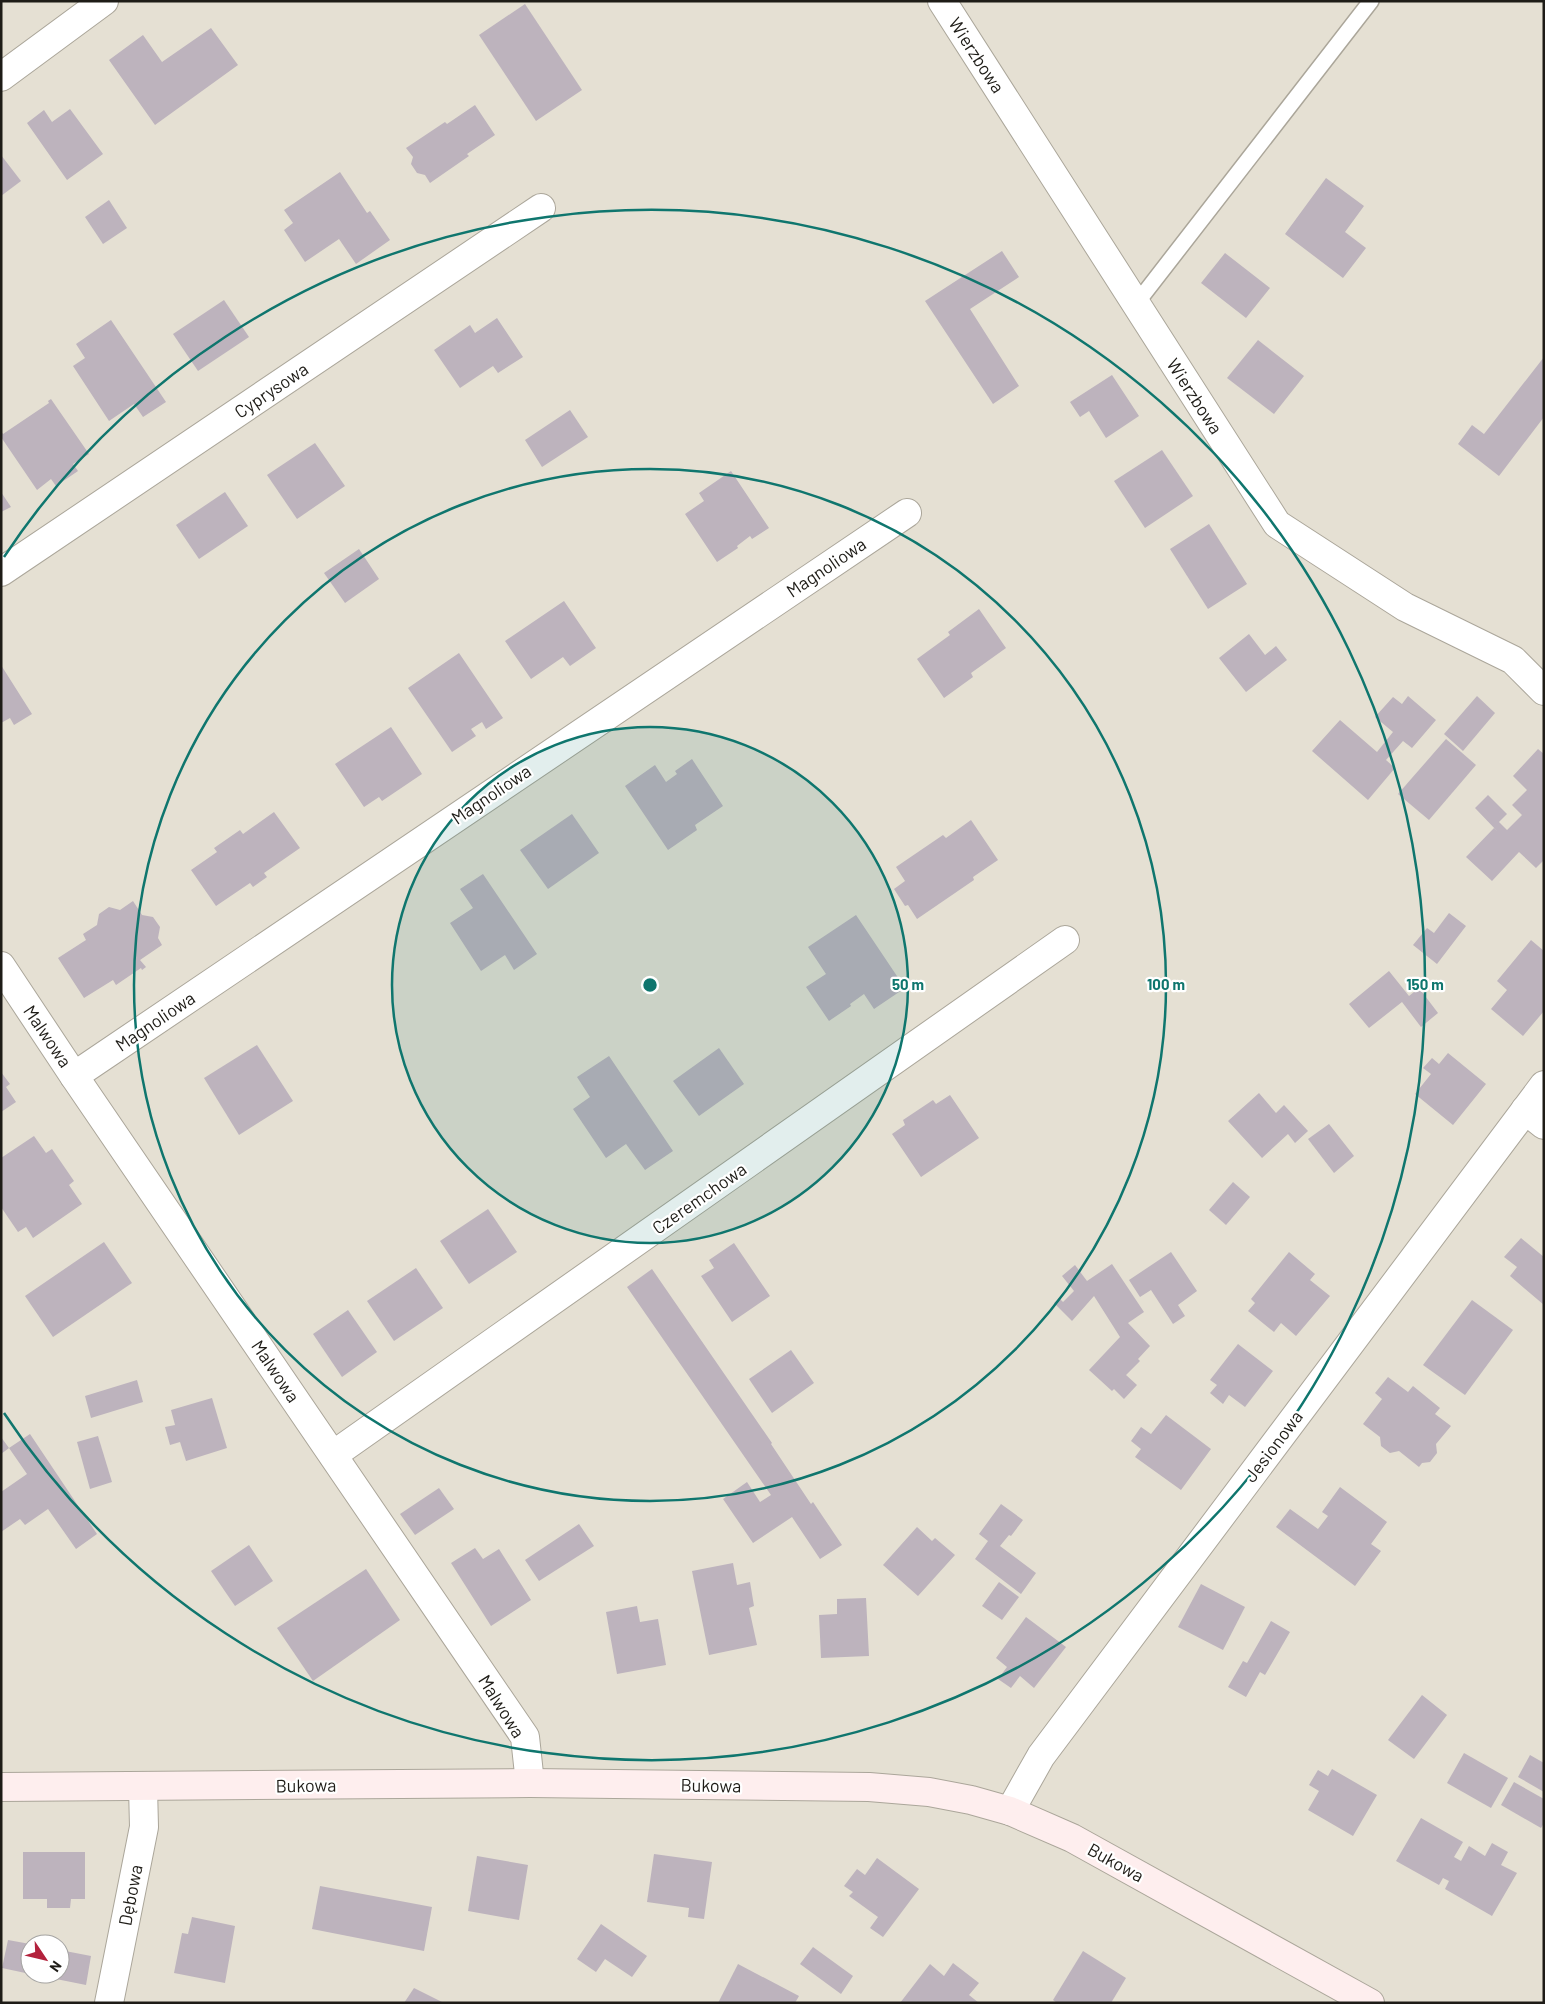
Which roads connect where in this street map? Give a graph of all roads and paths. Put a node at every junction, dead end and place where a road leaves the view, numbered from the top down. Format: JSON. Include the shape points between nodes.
{"nodes":[{"id":1,"x":104,"y":1,"type":"edge"},
{"id":2,"x":942,"y":1,"type":"edge"},
{"id":3,"x":1372,"y":1,"type":"edge"},
{"id":4,"x":1,"y":76,"type":"edge"},
{"id":5,"x":541,"y":208,"type":"dead end"},
{"id":6,"x":1136,"y":304,"type":"junction"},
{"id":7,"x":907,"y":513,"type":"dead end"},
{"id":8,"x":1,"y":572,"type":"edge"},
{"id":9,"x":1544,"y":691,"type":"edge"},
{"id":10,"x":1065,"y":940,"type":"dead end"},
{"id":11,"x":1,"y":966,"type":"edge"},
{"id":12,"x":74,"y":1076,"type":"junction"},
{"id":13,"x":1544,"y":1085,"type":"edge"},
{"id":14,"x":1534,"y":1117,"type":"edge"},
{"id":15,"x":333,"y":1455,"type":"junction"},
{"id":16,"x":530,"y":1783,"type":"junction"},
{"id":17,"x":1,"y":1787,"type":"edge"},
{"id":18,"x":143,"y":1787,"type":"junction"},
{"id":19,"x":1010,"y":1811,"type":"junction"},
{"id":20,"x":109,"y":2003,"type":"edge"},
{"id":21,"x":1370,"y":2003,"type":"edge"}],
"edges":[{"from":1,"to":4,"type":"street"},
{"from":2,"to":6,"type":"street","name":"Wierzbowa"},
{"from":3,"to":6,"type":"lane"},
{"from":5,"to":8,"type":"street","name":"Cyprysowa"},
{"from":6,"to":9,"type":"street","name":"Wierzbowa","via":[[1277,524],[1405,607],[1513,660]]},
{"from":7,"to":12,"type":"street","name":"Magnoliowa"},
{"from":10,"to":15,"type":"street","name":"Czeremchowa"},
{"from":11,"to":12,"type":"street","name":"Malwowa"},
{"from":12,"to":15,"type":"street","name":"Malwowa"},
{"from":13,"to":14,"type":"street","name":"Jesionowa"},
{"from":14,"to":19,"type":"street","name":"Jesionowa","via":[[1041,1756]]},
{"from":15,"to":16,"type":"street","name":"Malwowa","via":[[525,1736]]},
{"from":16,"to":18,"type":"main road","name":"Bukowa"},
{"from":16,"to":19,"type":"main road","name":"Bukowa","via":[[869,1787],[929,1792]]},
{"from":17,"to":18,"type":"main road","name":"Bukowa"},
{"from":18,"to":20,"type":"street","name":"Dębowa","via":[[144,1827]]},
{"from":19,"to":21,"type":"main road","name":"Bukowa","via":[[1072,1838]]}]}
